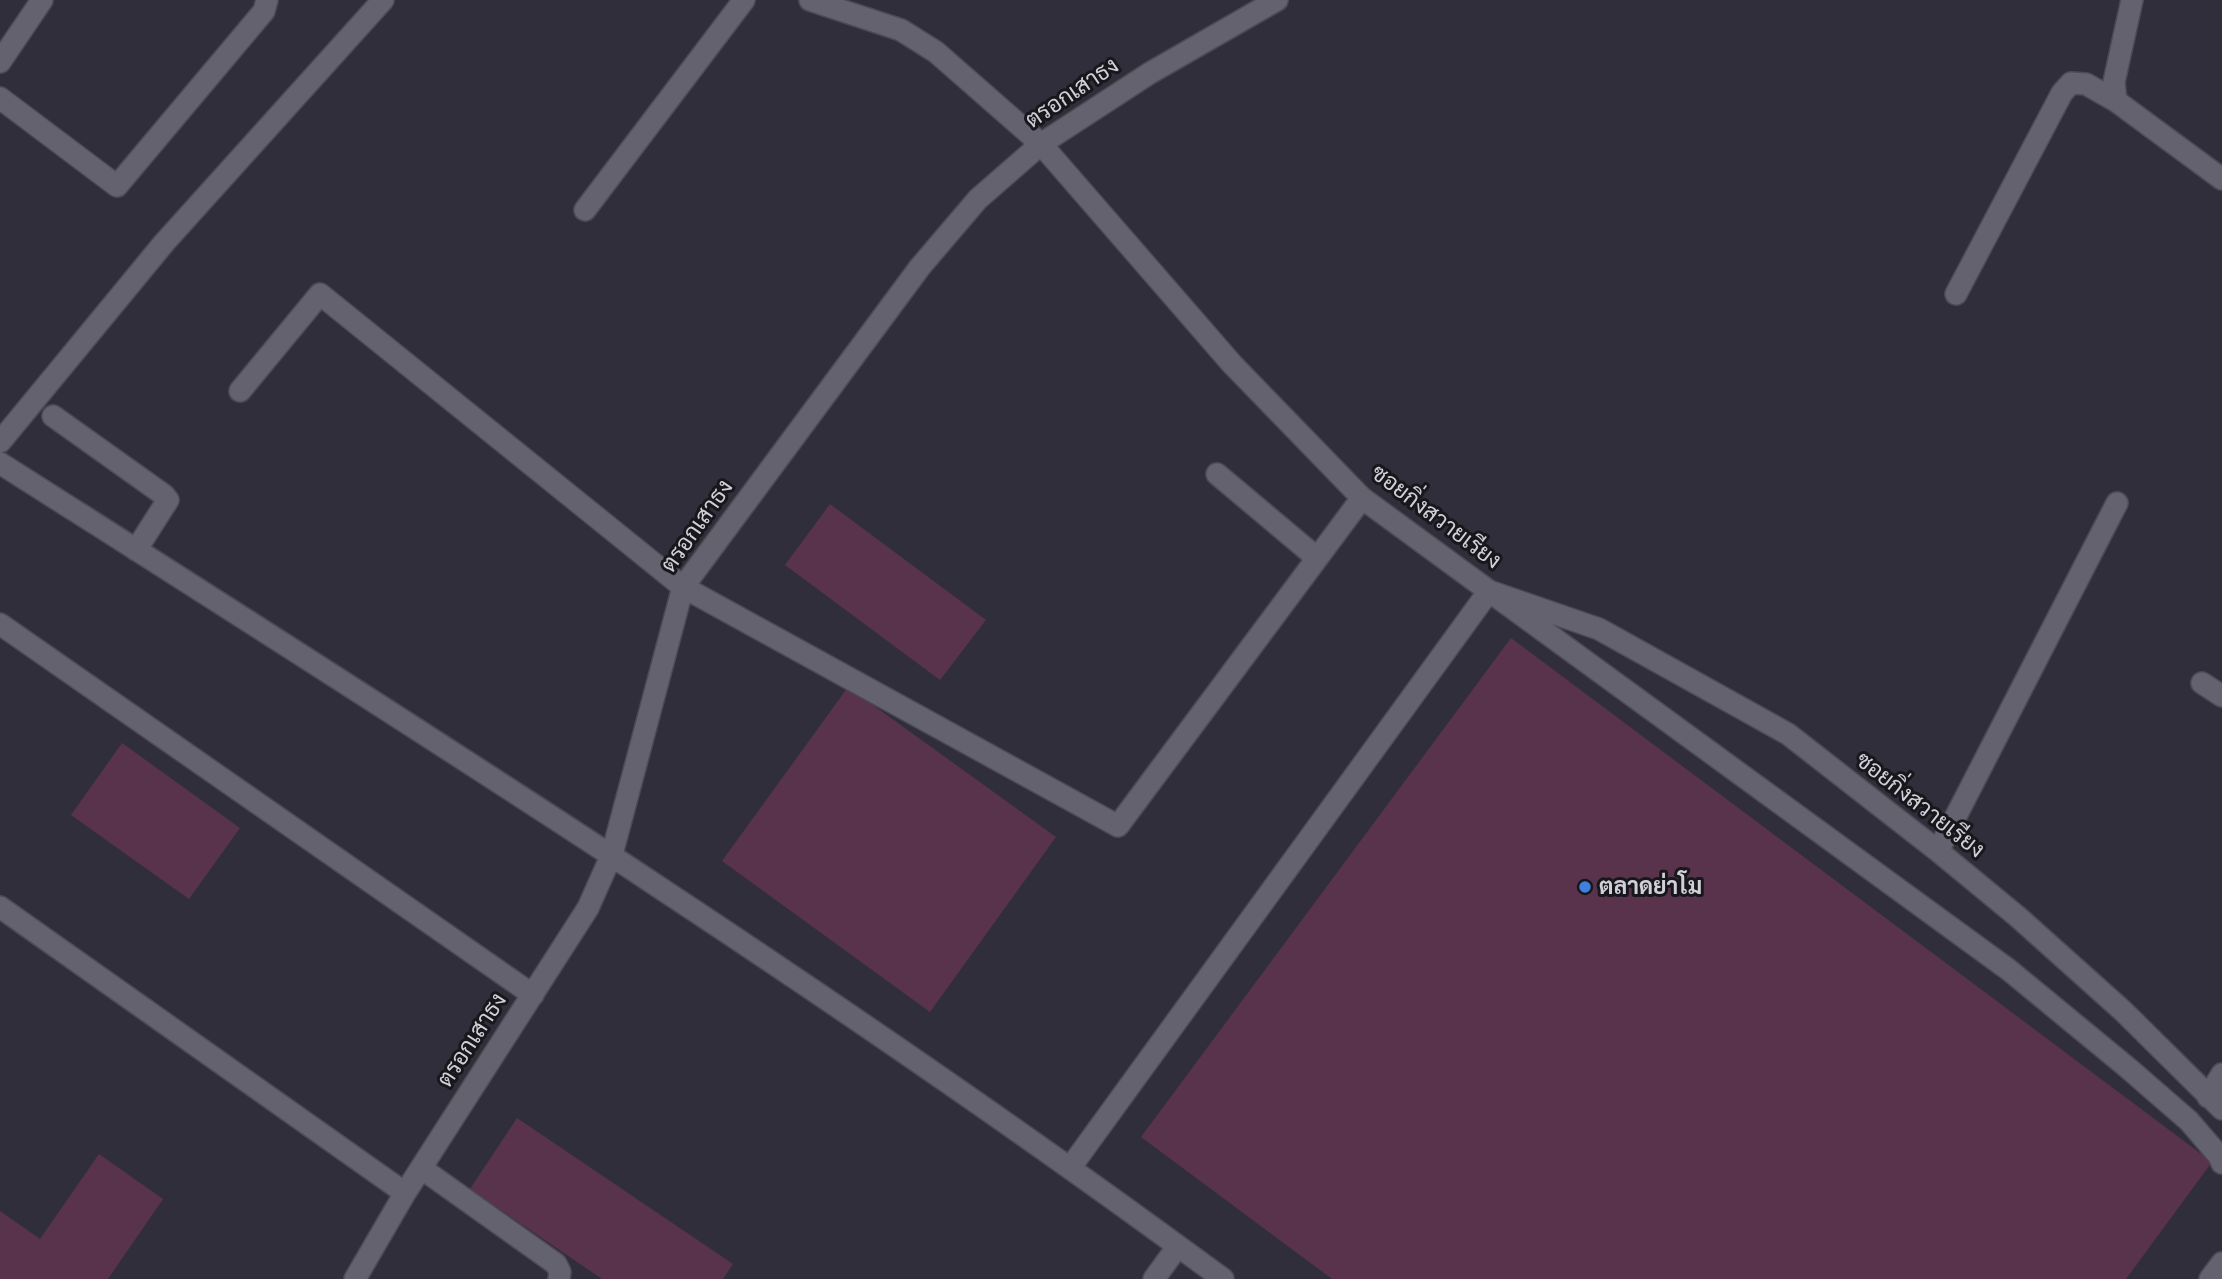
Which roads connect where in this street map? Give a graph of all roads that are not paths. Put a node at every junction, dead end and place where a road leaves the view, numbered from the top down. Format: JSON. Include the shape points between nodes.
{"nodes":[{"id":1,"x":42,"y":0,"type":"edge"},
{"id":2,"x":267,"y":0,"type":"edge"},
{"id":3,"x":383,"y":0,"type":"edge"},
{"id":4,"x":744,"y":0,"type":"edge"},
{"id":5,"x":810,"y":0,"type":"edge"},
{"id":6,"x":1277,"y":0,"type":"edge"},
{"id":7,"x":2132,"y":0,"type":"edge"},
{"id":8,"x":0,"y":62,"type":"edge"},
{"id":9,"x":0,"y":98,"type":"edge"},
{"id":10,"x":2116,"y":101,"type":"junction"},
{"id":11,"x":1041,"y":144,"type":"junction"},
{"id":12,"x":2222,"y":179,"type":"edge"},
{"id":13,"x":585,"y":210,"type":"dead end"},
{"id":14,"x":1956,"y":293,"type":"dead end"},
{"id":15,"x":240,"y":391,"type":"dead end"},
{"id":16,"x":53,"y":416,"type":"dead end"},
{"id":17,"x":0,"y":442,"type":"edge"},
{"id":18,"x":0,"y":463,"type":"edge"},
{"id":19,"x":1217,"y":474,"type":"dead end"},
{"id":20,"x":1362,"y":498,"type":"junction"},
{"id":21,"x":2117,"y":503,"type":"dead end"},
{"id":22,"x":136,"y":550,"type":"junction"},
{"id":23,"x":1317,"y":558,"type":"junction"},
{"id":24,"x":683,"y":587,"type":"junction"},
{"id":25,"x":1489,"y":591,"type":"junction"},
{"id":26,"x":0,"y":624,"type":"edge"},
{"id":27,"x":2202,"y":683,"type":"dead end"},
{"id":28,"x":2222,"y":696,"type":"edge"},
{"id":29,"x":1938,"y":851,"type":"junction"},
{"id":30,"x":612,"y":854,"type":"junction"},
{"id":31,"x":0,"y":907,"type":"edge"},
{"id":32,"x":533,"y":995,"type":"junction"},
{"id":33,"x":2222,"y":1074,"type":"edge"},
{"id":34,"x":2215,"y":1103,"type":"edge"},
{"id":35,"x":2222,"y":1163,"type":"edge"},
{"id":36,"x":421,"y":1168,"type":"junction"},
{"id":37,"x":1070,"y":1168,"type":"junction"},
{"id":38,"x":405,"y":1193,"type":"junction"},
{"id":39,"x":1178,"y":1246,"type":"junction"},
{"id":40,"x":2222,"y":1263,"type":"edge"},
{"id":41,"x":355,"y":1279,"type":"edge"},
{"id":42,"x":559,"y":1279,"type":"edge"},
{"id":43,"x":1154,"y":1279,"type":"edge"},
{"id":44,"x":1223,"y":1279,"type":"edge"},
{"id":45,"x":2210,"y":1279,"type":"edge"}],
"edges":[{"from":1,"to":8,"type":"street"},
{"from":2,"to":9,"type":"street","via":[[264,11],[117,186]]},
{"from":3,"to":17,"type":"street","via":[[164,243]]},
{"from":4,"to":13,"type":"street"},
{"from":5,"to":11,"type":"street","name":"ซอยกิ่งสวายเรียง","via":[[913,37]]},
{"from":6,"to":11,"type":"street","name":"ตรอกเสาธง"},
{"from":7,"to":10,"type":"street","via":[[2114,82]]},
{"from":10,"to":12,"type":"street"},
{"from":10,"to":14,"type":"street","via":[[2086,84],[2071,83],[2062,93]]},
{"from":11,"to":20,"type":"street","name":"ซอยกิ่งสวายเรียง","via":[[1232,364]]},
{"from":11,"to":24,"type":"street","name":"ตรอกเสาธง","via":[[978,199],[920,267]]},
{"from":15,"to":24,"type":"street","via":[[320,294]]},
{"from":16,"to":22,"type":"street","via":[[164,495],[166,506]]},
{"from":18,"to":22,"type":"street"},
{"from":19,"to":23,"type":"street"},
{"from":20,"to":23,"type":"street"},
{"from":20,"to":25,"type":"street","name":"ซอยกิ่งสวายเรียง"},
{"from":21,"to":29,"type":"street"},
{"from":22,"to":30,"type":"street"},
{"from":23,"to":24,"type":"street","via":[[1118,826]]},
{"from":24,"to":30,"type":"street","name":"ตรอกเสาธง"},
{"from":25,"to":29,"type":"street","name":"ซอยกิ่งสวายเรียง","via":[[1599,629],[1788,734]]},
{"from":25,"to":35,"type":"street","via":[[2009,970],[2189,1121]]},
{"from":25,"to":37,"type":"street"},
{"from":26,"to":32,"type":"street"},
{"from":27,"to":28,"type":"street"},
{"from":29,"to":34,"type":"street","name":"ซอยกิ่งสวายเรียง","via":[[2123,1011]]},
{"from":30,"to":32,"type":"street","name":"ตรอกเสาธง","via":[[588,908]]},
{"from":30,"to":37,"type":"street"},
{"from":31,"to":38,"type":"street"},
{"from":32,"to":36,"type":"street","name":"ตรอกเสาธง"},
{"from":33,"to":34,"type":"street"},
{"from":36,"to":38,"type":"street","name":"ตรอกเสาธง"},
{"from":36,"to":42,"type":"street","via":[[556,1264]]},
{"from":37,"to":39,"type":"street"},
{"from":38,"to":41,"type":"street","name":"ตรอกเสาธง"},
{"from":39,"to":43,"type":"street"},
{"from":39,"to":44,"type":"street"},
{"from":40,"to":45,"type":"street"}]}
